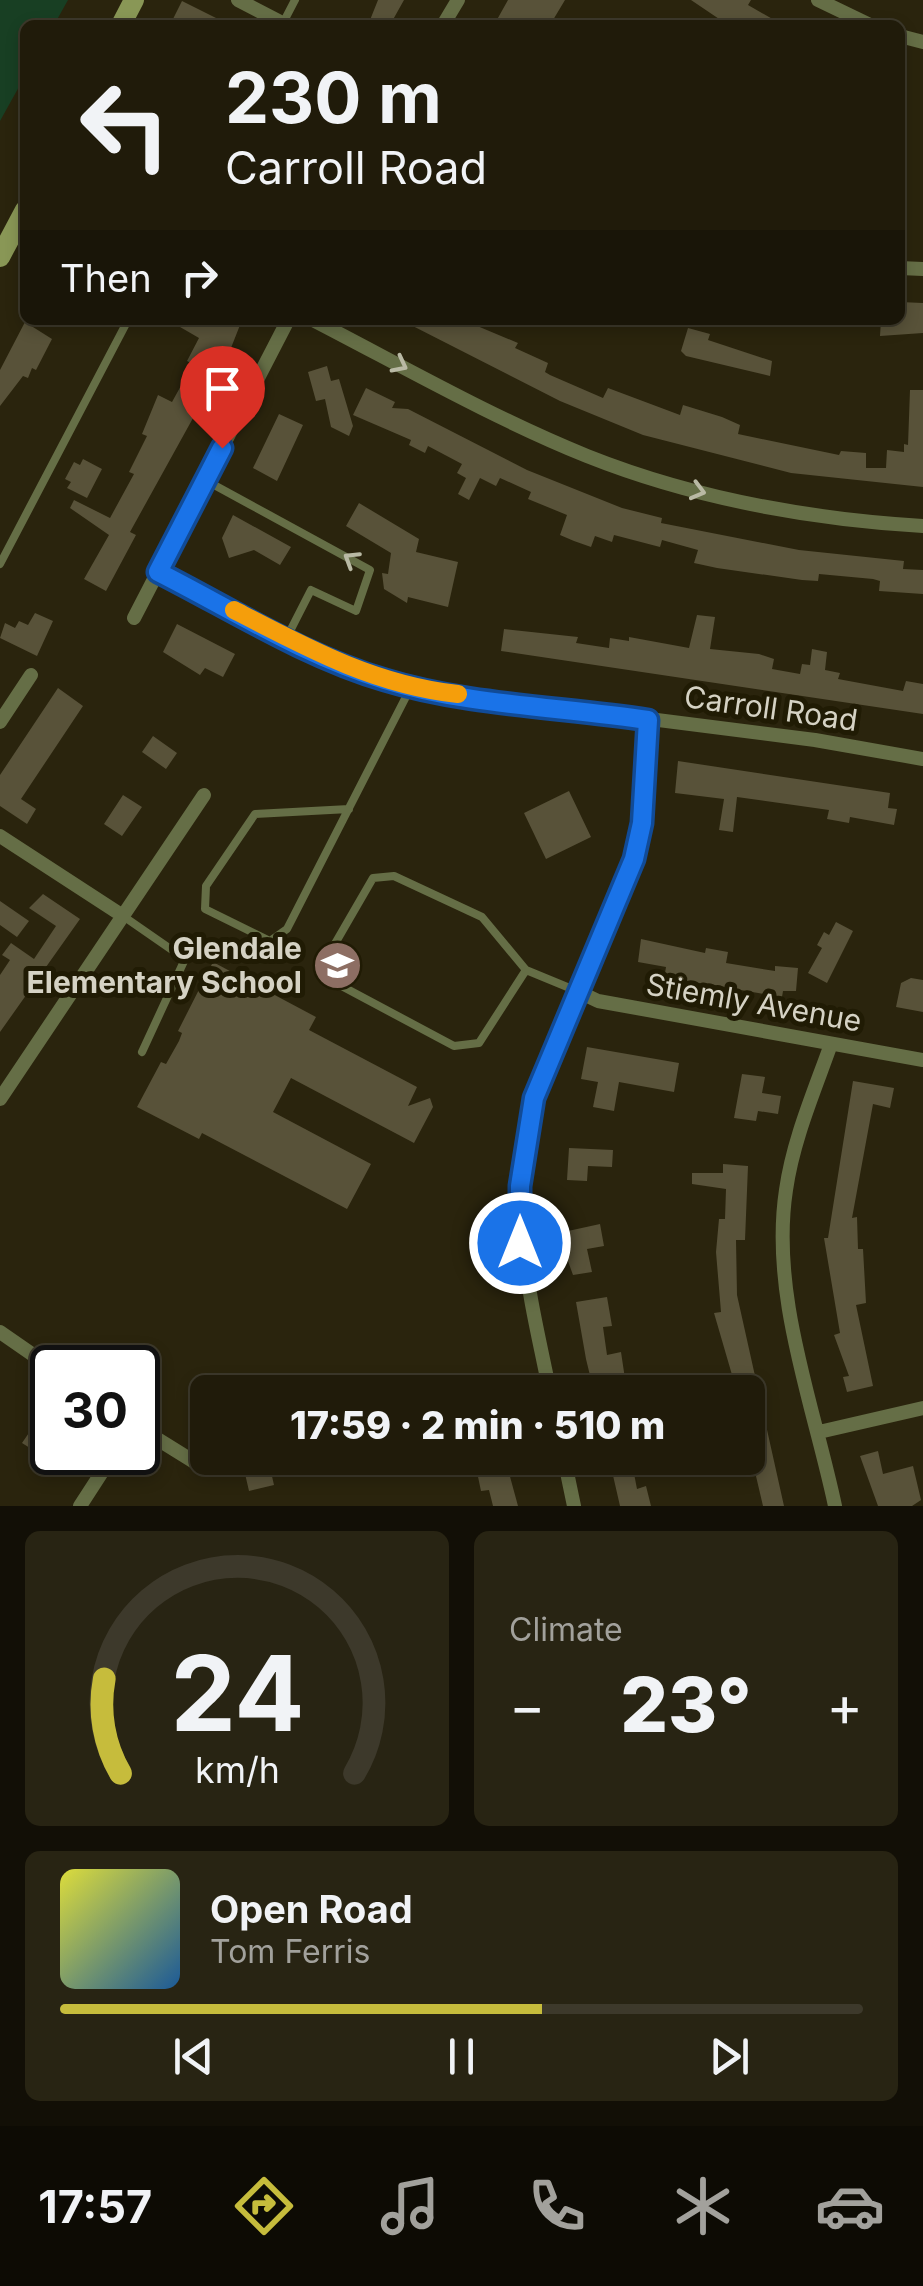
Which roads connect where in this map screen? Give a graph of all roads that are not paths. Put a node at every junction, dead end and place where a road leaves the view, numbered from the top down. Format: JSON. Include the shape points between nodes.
{"nodes":[{"id":1,"x":238,"y":0,"type":"edge"},
{"id":2,"x":818,"y":0,"type":"edge"},
{"id":3,"x":276,"y":20,"type":"edge"},
{"id":4,"x":860,"y":20,"type":"edge"},
{"id":5,"x":20,"y":219,"type":"edge"},
{"id":6,"x":0,"y":257,"type":"edge"},
{"id":7,"x":125,"y":325,"type":"edge"},
{"id":8,"x":285,"y":325,"type":"edge"},
{"id":9,"x":323,"y":325,"type":"edge"},
{"id":10,"x":205,"y":480,"type":"junction"},
{"id":11,"x":923,"y":526,"type":"edge"},
{"id":12,"x":0,"y":564,"type":"edge"},
{"id":13,"x":158,"y":572,"type":"junction"},
{"id":14,"x":134,"y":618,"type":"dead end"},
{"id":15,"x":287,"y":637,"type":"junction"},
{"id":16,"x":32,"y":676,"type":"dead end"},
{"id":17,"x":411,"y":687,"type":"junction"},
{"id":18,"x":648,"y":720,"type":"junction"},
{"id":19,"x":0,"y":722,"type":"edge"},
{"id":20,"x":923,"y":759,"type":"edge"},
{"id":21,"x":204,"y":796,"type":"dead end"},
{"id":22,"x":348,"y":808,"type":"junction"},
{"id":23,"x":0,"y":836,"type":"edge"},
{"id":24,"x":123,"y":916,"type":"junction"},
{"id":25,"x":526,"y":970,"type":"junction"},
{"id":26,"x":577,"y":992,"type":"junction"},
{"id":27,"x":831,"y":1044,"type":"junction"},
{"id":28,"x":142,"y":1052,"type":"dead end"},
{"id":29,"x":923,"y":1060,"type":"edge"},
{"id":30,"x":0,"y":1099,"type":"edge"},
{"id":31,"x":0,"y":1332,"type":"edge"},
{"id":32,"x":30,"y":1353,"type":"edge"},
{"id":33,"x":547,"y":1375,"type":"edge"},
{"id":34,"x":923,"y":1408,"type":"edge"},
{"id":35,"x":819,"y":1432,"type":"junction"},
{"id":36,"x":160,"y":1441,"type":"edge"},
{"id":37,"x":190,"y":1459,"type":"edge"},
{"id":38,"x":100,"y":1475,"type":"edge"},
{"id":39,"x":568,"y":1475,"type":"edge"},
{"id":40,"x":80,"y":1506,"type":"edge"},
{"id":41,"x":574,"y":1506,"type":"edge"},
{"id":42,"x":836,"y":1506,"type":"edge"}],
"edges":[{"from":1,"to":3,"type":"street"},
{"from":2,"to":4,"type":"street"},
{"from":5,"to":6,"type":"main road"},
{"from":7,"to":12,"type":"lane"},
{"from":8,"to":10,"type":"street"},
{"from":9,"to":11,"type":"street","one_way":true,"via":[[515,424],[652,479],[792,513]]},
{"from":10,"to":13,"type":"street"},
{"from":15,"to":10,"type":"lane","one_way":true,"via":[[311,590],[356,611],[370,570]]},
{"from":13,"to":14,"type":"street"},
{"from":13,"to":15,"type":"street","name":"Carroll Road"},
{"from":15,"to":17,"type":"street","name":"Carroll Road","via":[[348,668]]},
{"from":16,"to":19,"type":"street"},
{"from":17,"to":18,"type":"street","name":"Carroll Road"},
{"from":17,"to":22,"type":"lane"},
{"from":18,"to":20,"type":"street","name":"Carroll Road"},
{"from":18,"to":26,"type":"street","via":[[646,792],[634,859]]},
{"from":21,"to":24,"type":"street"},
{"from":22,"to":22,"type":"lane","via":[[287,929],[270,941],[205,909],[206,886],[255,814]]},
{"from":23,"to":24,"type":"street"},
{"from":24,"to":28,"type":"lane","via":[[185,960]]},
{"from":24,"to":30,"type":"street"},
{"from":25,"to":25,"type":"lane","via":[[482,917],[394,876],[373,878],[329,954],[334,982],[454,1046],[478,1043]]},
{"from":25,"to":26,"type":"lane"},
{"from":26,"to":27,"type":"street","name":"Stiemly Avenue"},
{"from":26,"to":33,"type":"street","via":[[534,1098],[520,1186],[520,1243]]},
{"from":27,"to":29,"type":"street","name":"Stiemly Avenue"},
{"from":27,"to":35,"type":"street","via":[[795,1146],[784,1219],[792,1318]]},
{"from":31,"to":32,"type":"street"},
{"from":34,"to":35,"type":"street"},
{"from":35,"to":42,"type":"street"},
{"from":36,"to":37,"type":"street"},
{"from":38,"to":40,"type":"street"},
{"from":39,"to":41,"type":"street"}]}
